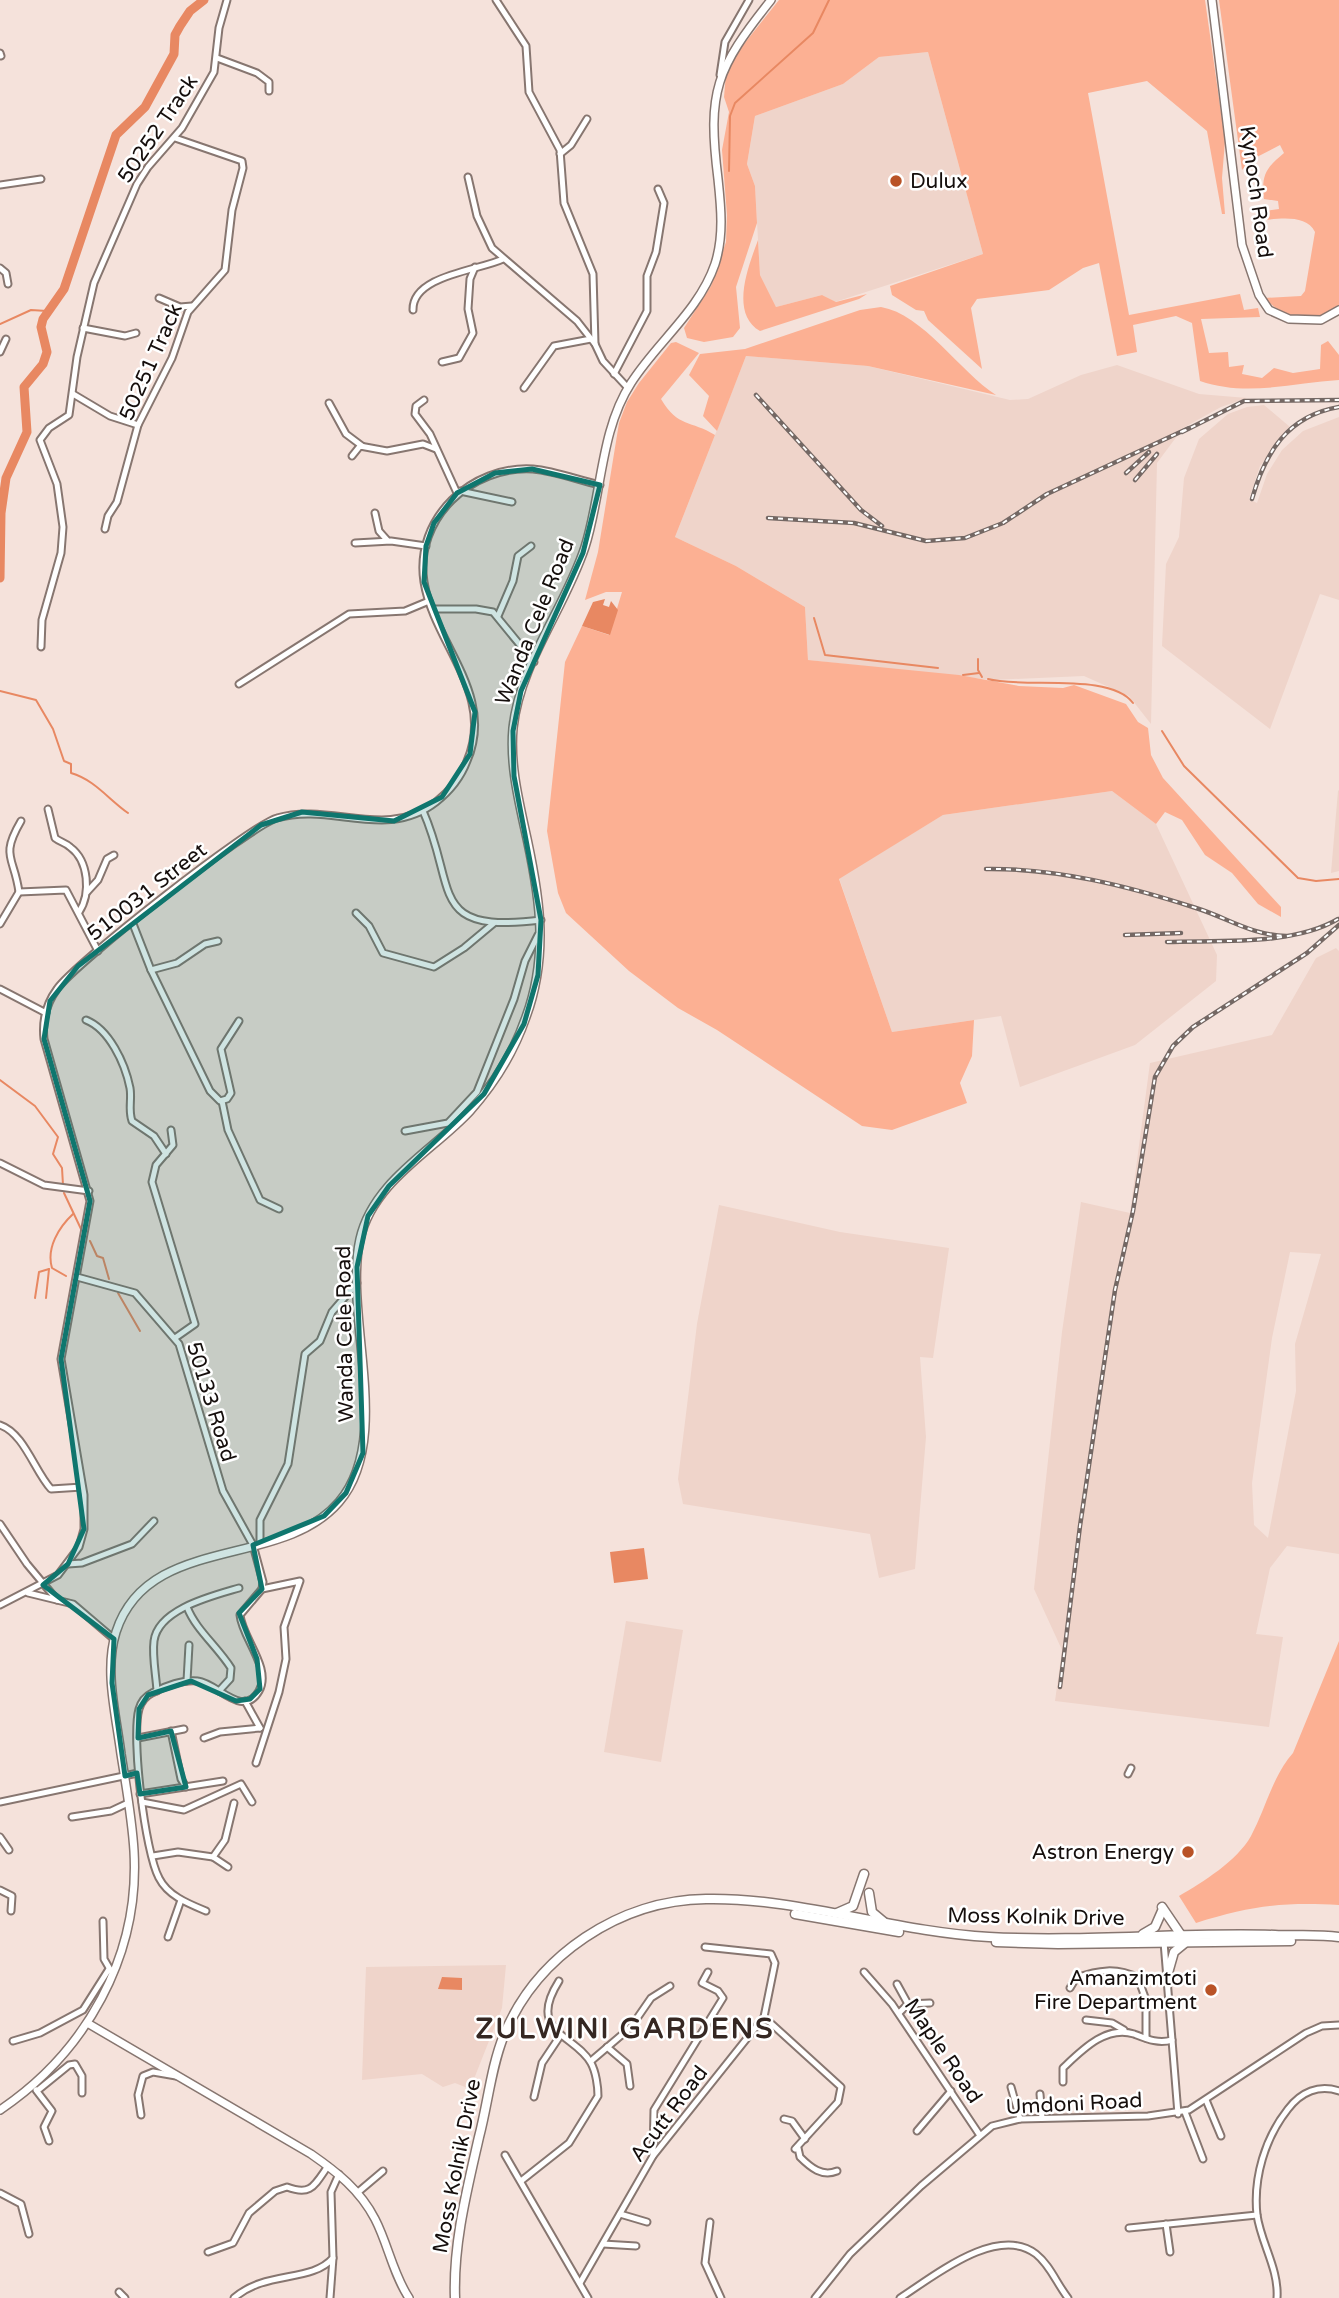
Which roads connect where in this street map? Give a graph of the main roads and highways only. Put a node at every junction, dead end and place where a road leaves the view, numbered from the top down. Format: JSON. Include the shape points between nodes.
{"nodes":[{"id":1,"x":864,"y":1874,"type":"dead end"},
{"id":2,"x":869,"y":1893,"type":"dead end"},
{"id":3,"x":693,"y":1901,"type":"junction"},
{"id":4,"x":831,"y":1915,"type":"junction"},
{"id":5,"x":889,"y":1924,"type":"junction"},
{"id":6,"x":1181,"y":1935,"type":"junction"},
{"id":7,"x":1137,"y":1936,"type":"junction"},
{"id":8,"x":1339,"y":1939,"type":"edge"},
{"id":9,"x":1188,"y":1942,"type":"junction"},
{"id":10,"x":1168,"y":1973,"type":"road end"},
{"id":11,"x":454,"y":2298,"type":"edge"}],
"edges":[{"from":1,"to":4,"type":"main road","via":[[853,1906]]},
{"from":2,"to":5,"type":"main road","via":[[874,1915]]},
{"from":3,"to":4,"type":"main road","name":"Moss Kolnik Drive","via":[[738,1900]]},
{"from":3,"to":9,"type":"main road","name":"Moss Kolnik Drive","via":[[757,1907],[933,1937],[1058,1944]]},
{"from":3,"to":11,"type":"main road","name":"Moss Kolnik Drive","via":[[634,1913],[589,1934],[542,1973],[521,2002],[505,2033],[489,2088],[457,2245]]},
{"from":4,"to":5,"type":"main road","name":"Moss Kolnik Drive"},
{"from":5,"to":7,"type":"main road","name":"Moss Kolnik Drive","via":[[989,1937]]},
{"from":6,"to":7,"type":"main road","name":"Moss Kolnik Drive"},
{"from":6,"to":7,"type":"main road","via":[[1162,1909],[1152,1930]]},
{"from":6,"to":8,"type":"main road","name":"Moss Kolnik Drive"},
{"from":8,"to":9,"type":"main road","name":"Moss Kolnik Drive"},
{"from":9,"to":10,"type":"main road","via":[[1174,1952]]}]}
